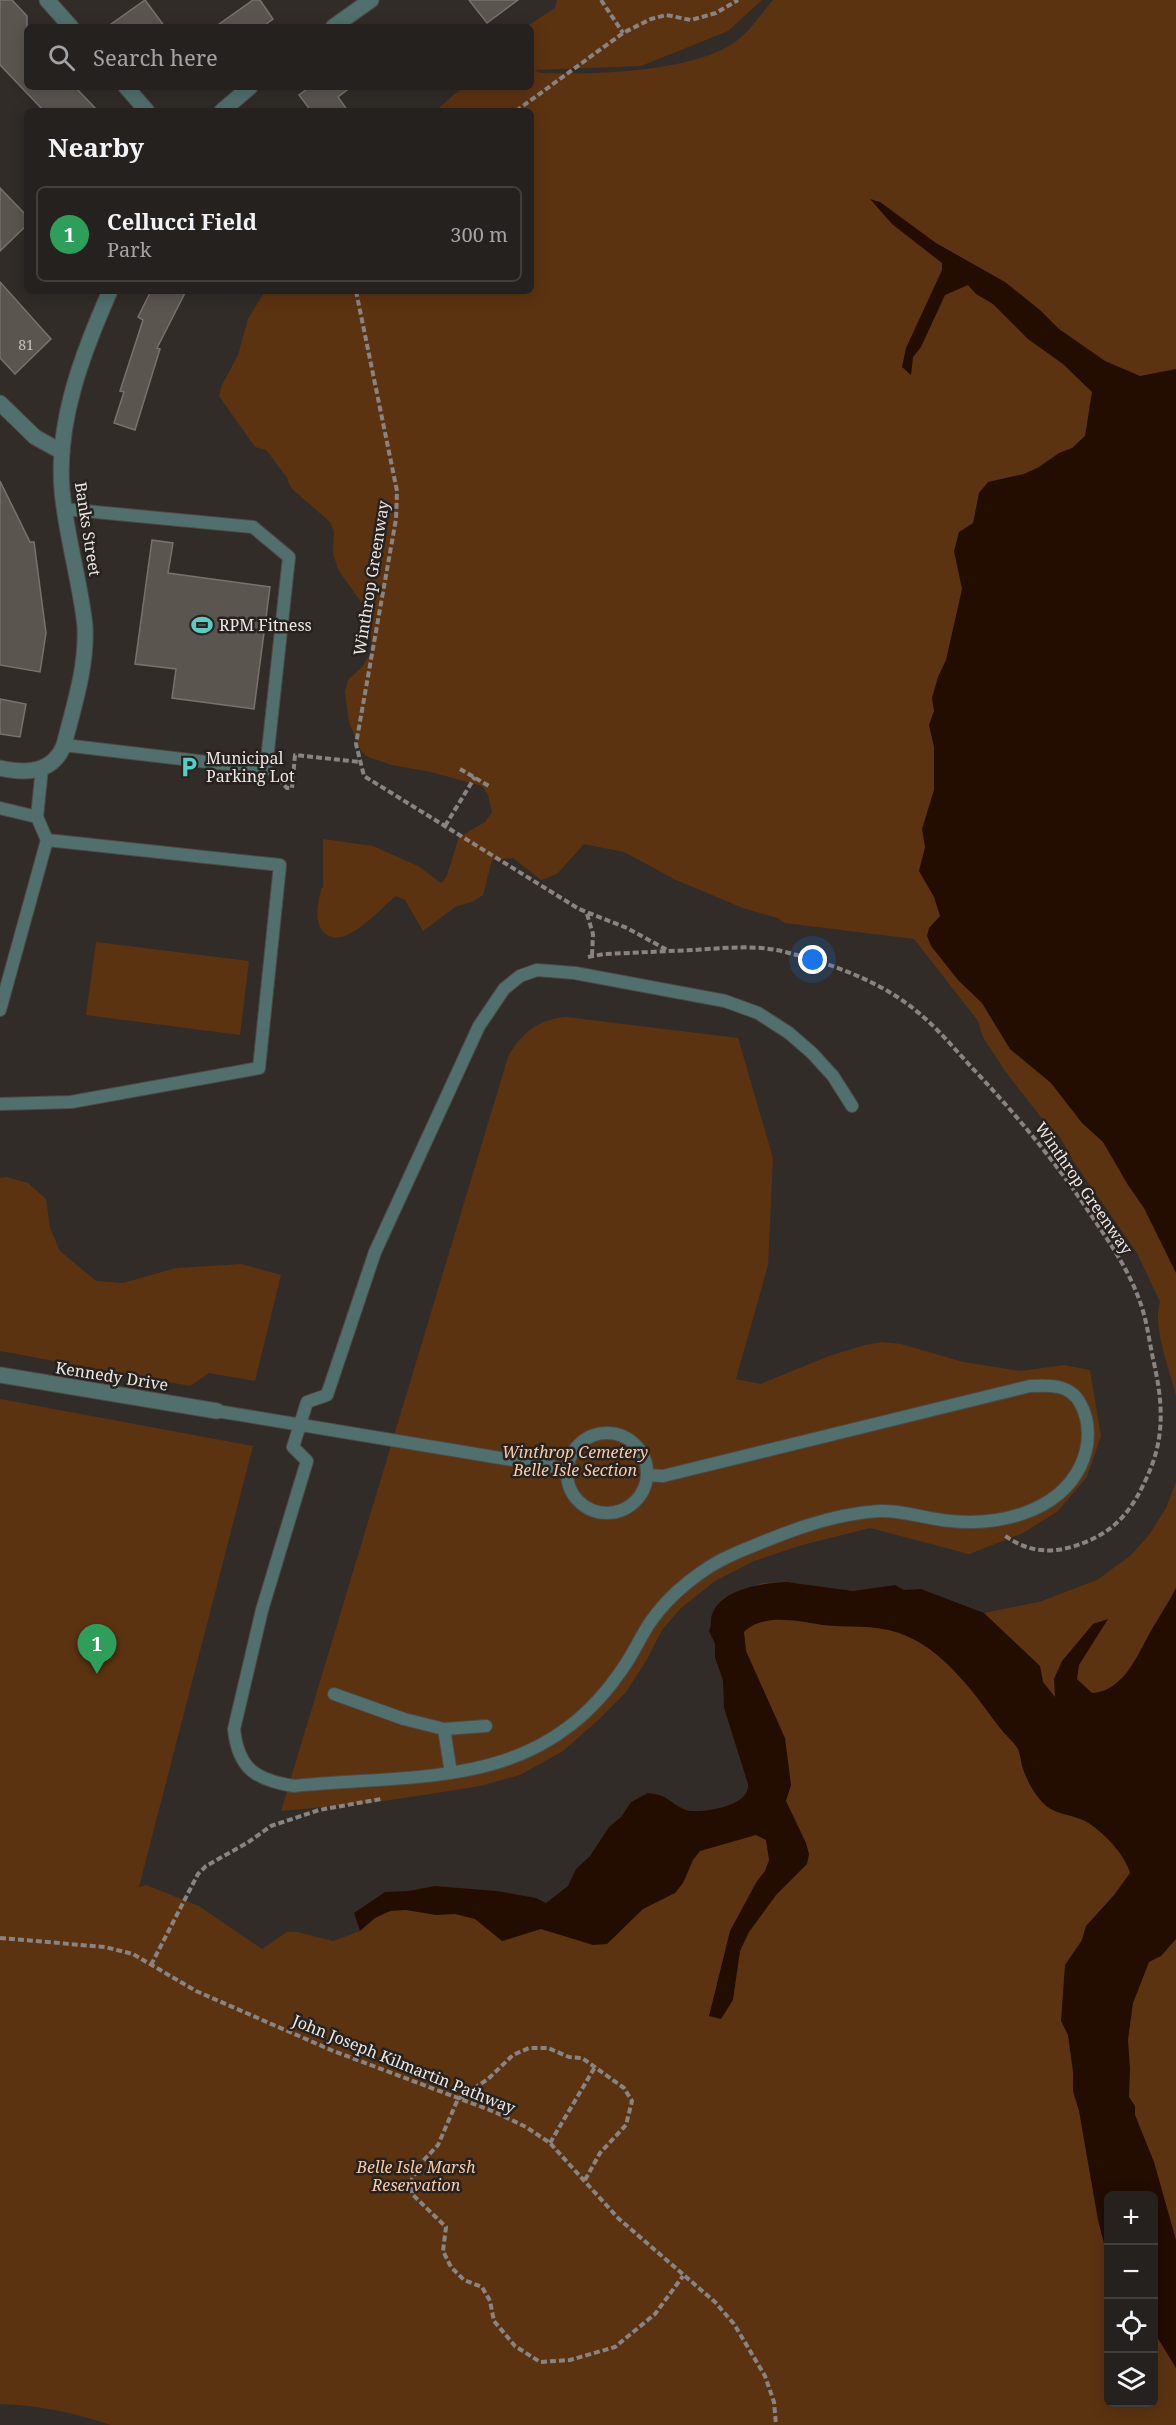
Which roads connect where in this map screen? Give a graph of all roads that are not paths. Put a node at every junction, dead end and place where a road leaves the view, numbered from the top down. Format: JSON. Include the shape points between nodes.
{"nodes":[{"id":1,"x":47,"y":0,"type":"edge"},
{"id":2,"x":371,"y":0,"type":"edge"},
{"id":3,"x":68,"y":24,"type":"edge"},
{"id":4,"x":337,"y":24,"type":"edge"},
{"id":5,"x":129,"y":90,"type":"edge"},
{"id":6,"x":246,"y":90,"type":"edge"},
{"id":7,"x":144,"y":108,"type":"edge"},
{"id":8,"x":226,"y":108,"type":"edge"},
{"id":9,"x":109,"y":294,"type":"edge"},
{"id":10,"x":0,"y":403,"type":"edge"},
{"id":11,"x":62,"y":452,"type":"junction"},
{"id":12,"x":64,"y":509,"type":"junction"},
{"id":13,"x":64,"y":745,"type":"junction"},
{"id":14,"x":0,"y":768,"type":"edge"},
{"id":15,"x":42,"y":768,"type":"junction"},
{"id":16,"x":0,"y":808,"type":"edge"},
{"id":17,"x":37,"y":817,"type":"junction"},
{"id":18,"x":47,"y":840,"type":"junction"},
{"id":19,"x":0,"y":1010,"type":"edge"},
{"id":20,"x":0,"y":1104,"type":"edge"},
{"id":21,"x":852,"y":1106,"type":"dead end"},
{"id":22,"x":0,"y":1375,"type":"edge"},
{"id":23,"x":217,"y":1411,"type":"joint"},
{"id":24,"x":300,"y":1425,"type":"junction"},
{"id":25,"x":567,"y":1469,"type":"junction"},
{"id":26,"x":647,"y":1475,"type":"junction"},
{"id":27,"x":334,"y":1694,"type":"dead end"},
{"id":28,"x":486,"y":1726,"type":"dead end"},
{"id":29,"x":444,"y":1728,"type":"junction"},
{"id":30,"x":451,"y":1773,"type":"junction"}],
"edges":[{"from":1,"to":3,"type":"street"},
{"from":2,"to":4,"type":"street"},
{"from":5,"to":7,"type":"street"},
{"from":6,"to":8,"type":"street"},
{"from":9,"to":11,"type":"street","name":"Banks Street","via":[[80,367]]},
{"from":10,"to":11,"type":"street","via":[[24,428]]},
{"from":11,"to":12,"type":"street","name":"Banks Street"},
{"from":12,"to":13,"type":"street","name":"Banks Street","via":[[86,643]]},
{"from":12,"to":13,"type":"lane","via":[[253,527],[288,557],[267,769]]},
{"from":13,"to":15,"type":"street","name":"Banks Street","via":[[57,758]]},
{"from":14,"to":15,"type":"street"},
{"from":15,"to":17,"type":"lane"},
{"from":16,"to":17,"type":"lane"},
{"from":17,"to":18,"type":"lane"},
{"from":18,"to":19,"type":"lane"},
{"from":18,"to":20,"type":"lane","via":[[280,864],[259,1068],[71,1102]]},
{"from":21,"to":24,"type":"lane","via":[[812,1053],[758,1013],[725,1001],[575,973],[529,972],[504,989],[488,1012],[379,1244],[327,1395],[307,1402]]},
{"from":22,"to":23,"type":"street","name":"Kennedy Drive"},
{"from":23,"to":24,"type":"lane"},
{"from":24,"to":25,"type":"lane"},
{"from":24,"to":30,"type":"lane","via":[[293,1447],[307,1461],[262,1610],[234,1729],[242,1761],[269,1782],[294,1786]]},
{"from":25,"to":26,"type":"lane","via":[[574,1451],[587,1438],[610,1433],[637,1446],[646,1462]]},
{"from":25,"to":26,"type":"lane","via":[[572,1493],[592,1510],[604,1513],[617,1512],[633,1503],[645,1487]]},
{"from":26,"to":30,"type":"lane","via":[[663,1476],[1030,1386],[1054,1385],[1072,1392],[1081,1403],[1088,1424],[1088,1442],[1077,1472],[1068,1486],[1035,1509],[993,1522],[948,1521],[880,1511],[816,1521],[712,1564],[666,1603],[602,1695],[571,1725],[519,1756],[494,1766]]},
{"from":27,"to":29,"type":"lane","via":[[404,1719]]},
{"from":28,"to":29,"type":"lane"},
{"from":29,"to":30,"type":"lane"}]}
